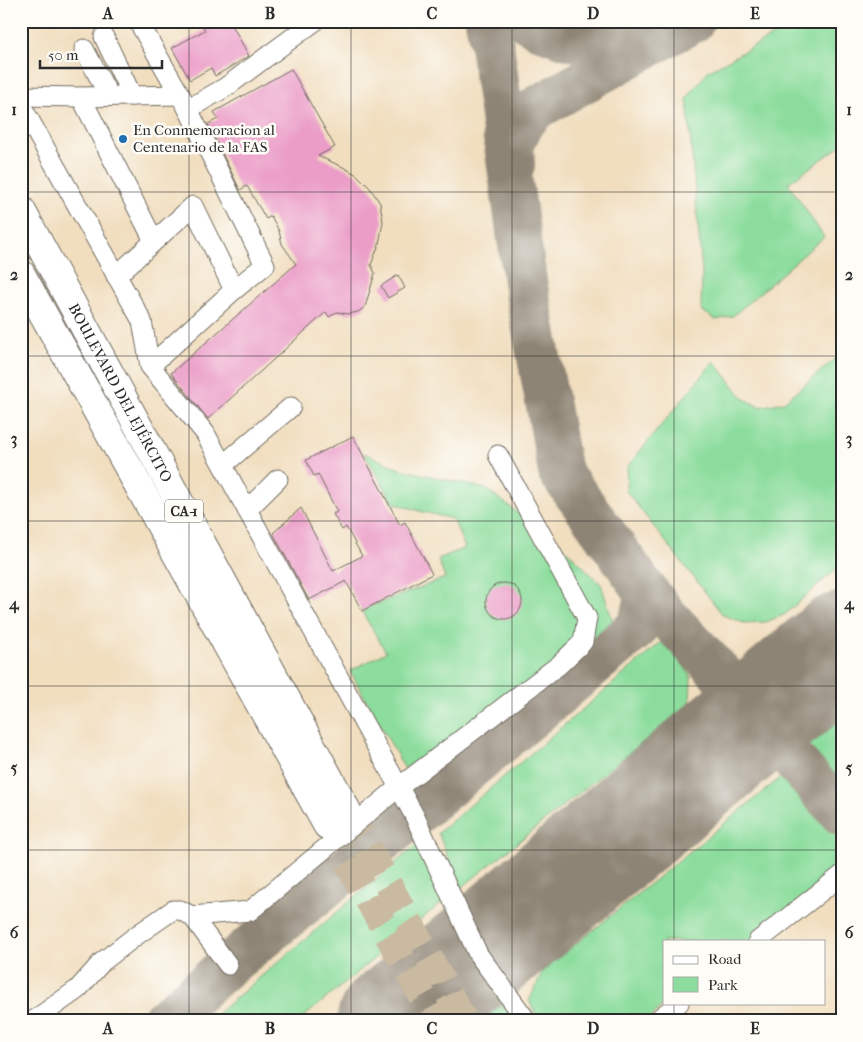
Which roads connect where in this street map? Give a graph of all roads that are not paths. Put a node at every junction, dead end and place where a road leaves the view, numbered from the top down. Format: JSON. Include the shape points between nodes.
{"nodes":[{"id":1,"x":138,"y":21,"type":"edge"},
{"id":2,"x":314,"y":21,"type":"edge"},
{"id":3,"x":104,"y":37,"type":"dead end"},
{"id":4,"x":84,"y":49,"type":"dead end"},
{"id":5,"x":21,"y":96,"type":"edge"},
{"id":6,"x":108,"y":96,"type":"junction"},
{"id":7,"x":132,"y":96,"type":"junction"},
{"id":8,"x":81,"y":97,"type":"junction"},
{"id":9,"x":184,"y":102,"type":"junction"},
{"id":10,"x":21,"y":105,"type":"edge"},
{"id":11,"x":21,"y":210,"type":"edge"},
{"id":12,"x":154,"y":241,"type":"junction"},
{"id":13,"x":21,"y":274,"type":"edge"},
{"id":14,"x":116,"y":276,"type":"junction"},
{"id":15,"x":234,"y":290,"type":"junction"},
{"id":16,"x":150,"y":366,"type":"junction"},
{"id":17,"x":290,"y":407,"type":"dead end"},
{"id":18,"x":498,"y":455,"type":"dead end"},
{"id":19,"x":223,"y":465,"type":"junction"},
{"id":20,"x":278,"y":480,"type":"dead end"},
{"id":21,"x":247,"y":510,"type":"junction"},
{"id":22,"x":399,"y":787,"type":"junction"},
{"id":23,"x":842,"y":875,"type":"edge"},
{"id":24,"x":192,"y":916,"type":"junction"},
{"id":25,"x":759,"y":940,"type":"edge"},
{"id":26,"x":228,"y":965,"type":"dead end"},
{"id":27,"x":678,"y":1004,"type":"edge"},
{"id":28,"x":34,"y":1021,"type":"edge"},
{"id":29,"x":527,"y":1021,"type":"edge"},
{"id":30,"x":656,"y":1021,"type":"edge"}],
"edges":[{"from":1,"to":9,"type":"lane"},
{"from":2,"to":9,"type":"lane","via":[[226,87]]},
{"from":3,"to":7,"type":"lane"},
{"from":4,"to":6,"type":"lane"},
{"from":5,"to":8,"type":"lane"},
{"from":6,"to":7,"type":"lane"},
{"from":6,"to":8,"type":"lane"},
{"from":7,"to":9,"type":"lane"},
{"from":8,"to":12,"type":"lane"},
{"from":9,"to":15,"type":"lane","via":[[265,265]]},
{"from":10,"to":14,"type":"lane"},
{"from":11,"to":13,"type":"highway","name":"BOULEVARD DEL EJÉRCITO","number":"CA-1","via":[[337,818]]},
{"from":12,"to":14,"type":"lane"},
{"from":12,"to":15,"type":"lane","via":[[193,206]]},
{"from":14,"to":16,"type":"lane","via":[[142,321]]},
{"from":15,"to":16,"type":"lane"},
{"from":16,"to":19,"type":"lane","via":[[205,433]]},
{"from":17,"to":19,"type":"lane"},
{"from":18,"to":22,"type":"lane","via":[[587,618],[583,642],[559,665]]},
{"from":19,"to":21,"type":"lane"},
{"from":20,"to":21,"type":"lane"},
{"from":21,"to":22,"type":"lane"},
{"from":22,"to":24,"type":"lane","via":[[250,910]]},
{"from":22,"to":29,"type":"lane","via":[[478,954]]},
{"from":23,"to":25,"type":"lane"},
{"from":24,"to":26,"type":"lane"},
{"from":24,"to":28,"type":"lane","via":[[173,910],[102,962],[78,989]]},
{"from":27,"to":30,"type":"lane"}]}
